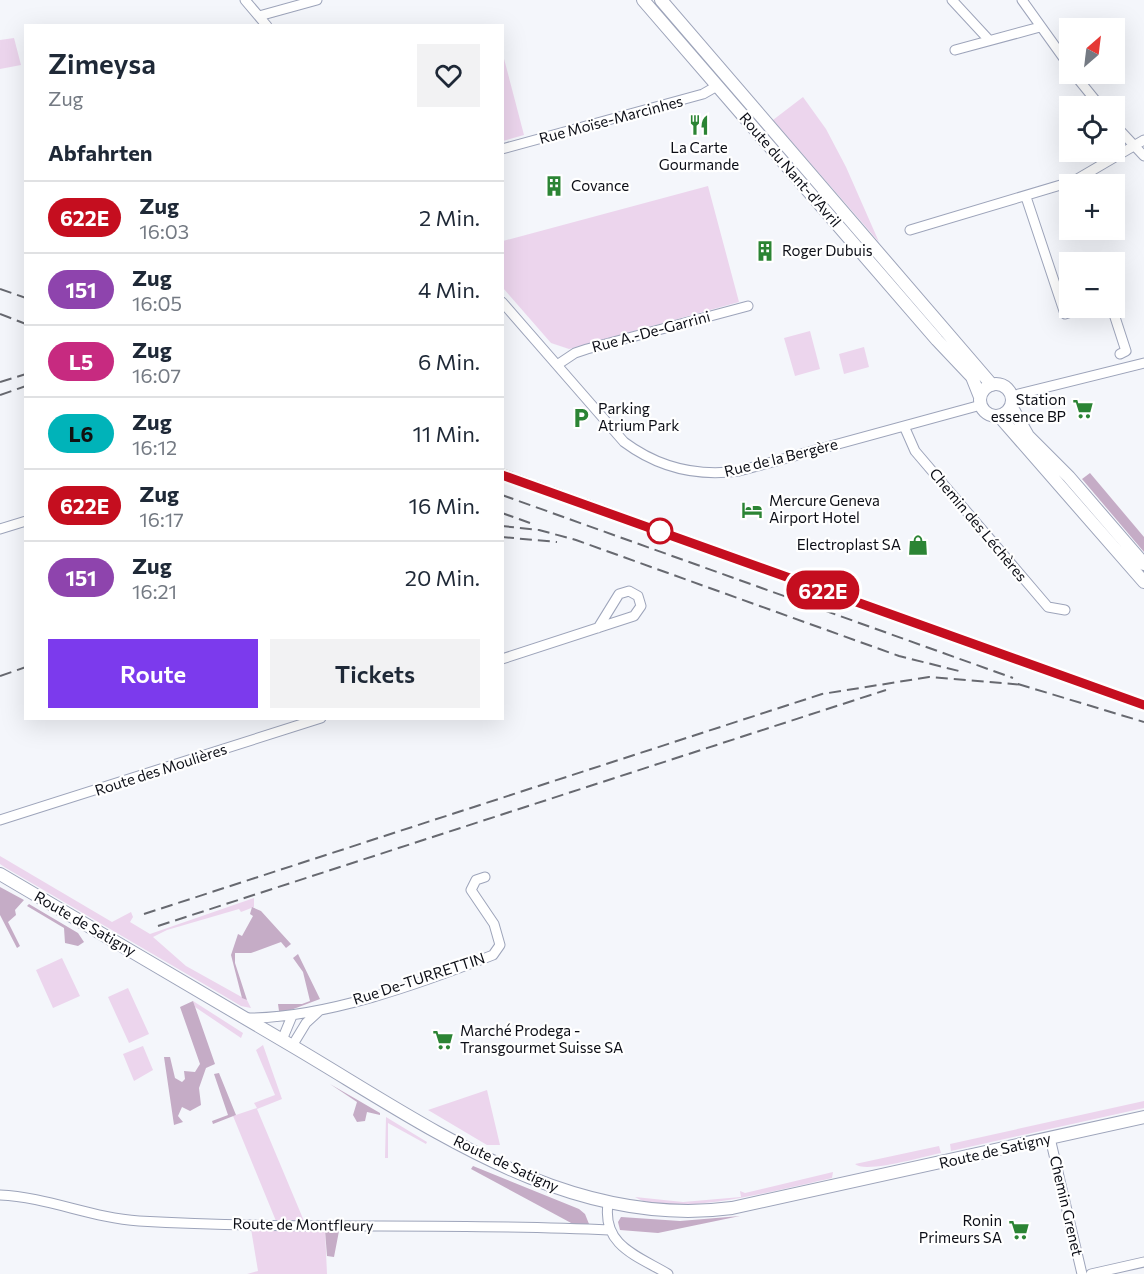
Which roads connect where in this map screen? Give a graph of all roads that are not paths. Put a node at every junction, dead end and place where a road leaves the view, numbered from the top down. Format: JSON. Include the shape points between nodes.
{"nodes":[{"id":1,"x":245,"y":0,"type":"edge"},
{"id":2,"x":317,"y":0,"type":"edge"},
{"id":3,"x":643,"y":0,"type":"edge"},
{"id":4,"x":661,"y":0,"type":"edge"},
{"id":5,"x":952,"y":0,"type":"edge"},
{"id":6,"x":1022,"y":0,"type":"edge"},
{"id":7,"x":259,"y":15,"type":"junction"},
{"id":8,"x":266,"y":24,"type":"edge"},
{"id":9,"x":1040,"y":27,"type":"junction"},
{"id":10,"x":989,"y":40,"type":"junction"},
{"id":11,"x":955,"y":50,"type":"dead end"},
{"id":12,"x":1059,"y":52,"type":"edge"},
{"id":13,"x":1082,"y":84,"type":"edge"},
{"id":14,"x":717,"y":86,"type":"junction"},
{"id":15,"x":1092,"y":96,"type":"edge"},
{"id":16,"x":1125,"y":136,"type":"edge"},
{"id":17,"x":1144,"y":140,"type":"edge"},
{"id":18,"x":1135,"y":146,"type":"junction"},
{"id":19,"x":504,"y":148,"type":"edge"},
{"id":20,"x":1144,"y":156,"type":"edge"},
{"id":21,"x":1026,"y":197,"type":"junction"},
{"id":22,"x":910,"y":230,"type":"dead end"},
{"id":23,"x":1059,"y":296,"type":"edge"},
{"id":24,"x":504,"y":304,"type":"edge"},
{"id":25,"x":748,"y":306,"type":"dead end"},
{"id":26,"x":1115,"y":318,"type":"edge"},
{"id":27,"x":1120,"y":354,"type":"dead end"},
{"id":28,"x":1144,"y":363,"type":"edge"},
{"id":29,"x":557,"y":365,"type":"junction"},
{"id":30,"x":992,"y":385,"type":"junction"},
{"id":31,"x":981,"y":401,"type":"junction"},
{"id":32,"x":1011,"y":401,"type":"junction"},
{"id":33,"x":999,"y":416,"type":"junction"},
{"id":34,"x":904,"y":426,"type":"junction"},
{"id":35,"x":24,"y":522,"type":"edge"},
{"id":36,"x":0,"y":529,"type":"edge"},
{"id":37,"x":1144,"y":564,"type":"edge"},
{"id":38,"x":1144,"y":582,"type":"edge"},
{"id":39,"x":1065,"y":610,"type":"dead end"},
{"id":40,"x":598,"y":628,"type":"junction"},
{"id":41,"x":504,"y":658,"type":"edge"},
{"id":42,"x":315,"y":720,"type":"edge"},
{"id":43,"x":0,"y":820,"type":"edge"},
{"id":44,"x":0,"y":874,"type":"edge"},
{"id":45,"x":485,"y":877,"type":"dead end"},
{"id":46,"x":321,"y":1010,"type":"junction"},
{"id":47,"x":292,"y":1016,"type":"junction"},
{"id":48,"x":244,"y":1018,"type":"junction"},
{"id":49,"x":287,"y":1043,"type":"junction"},
{"id":50,"x":1144,"y":1117,"type":"edge"},
{"id":51,"x":1050,"y":1138,"type":"junction"},
{"id":52,"x":0,"y":1196,"type":"edge"},
{"id":53,"x":608,"y":1204,"type":"junction"},
{"id":54,"x":609,"y":1230,"type":"junction"},
{"id":55,"x":1144,"y":1262,"type":"edge"},
{"id":56,"x":668,"y":1274,"type":"edge"},
{"id":57,"x":1082,"y":1274,"type":"edge"},
{"id":58,"x":1091,"y":1274,"type":"edge"}],
"edges":[{"from":1,"to":7,"type":"street"},
{"from":2,"to":7,"type":"street"},
{"from":3,"to":14,"type":"main road","name":"Route du Nant-d'Avril"},
{"from":4,"to":30,"type":"main road","name":"Route du Nant-d'Avril"},
{"from":5,"to":10,"type":"street"},
{"from":6,"to":9,"type":"street"},
{"from":7,"to":8,"type":"street"},
{"from":9,"to":10,"type":"street"},
{"from":9,"to":12,"type":"street"},
{"from":10,"to":11,"type":"street"},
{"from":13,"to":15,"type":"street"},
{"from":14,"to":19,"type":"street","name":"Rue Moïse-Marcinhes","via":[[704,94]]},
{"from":14,"to":31,"type":"main road","name":"Route du Nant-d'Avril","via":[[966,369]]},
{"from":16,"to":18,"type":"street"},
{"from":17,"to":18,"type":"street"},
{"from":18,"to":20,"type":"street"},
{"from":18,"to":21,"type":"street","via":[[1074,181]]},
{"from":21,"to":22,"type":"street"},
{"from":21,"to":23,"type":"street"},
{"from":24,"to":29,"type":"street","name":"Rue de la Bergère"},
{"from":25,"to":29,"type":"street","name":"Rue A.-De-Garrini","via":[[587,349]]},
{"from":26,"to":27,"type":"street","via":[[1126,351]]},
{"from":28,"to":32,"type":"street"},
{"from":29,"to":34,"type":"street","name":"Rue de la Bergère","via":[[624,442],[648,458],[687,472],[739,471]]},
{"from":30,"to":31,"type":"main road","via":[[983,391]]},
{"from":30,"to":32,"type":"main road","via":[[1004,387]]},
{"from":31,"to":33,"type":"main road","via":[[990,415]]},
{"from":31,"to":34,"type":"street","name":"Rue de la Bergère"},
{"from":32,"to":33,"type":"main road"},
{"from":32,"to":37,"type":"main road","via":[[1028,436]]},
{"from":33,"to":38,"type":"main road"},
{"from":34,"to":39,"type":"street","name":"Chemin des Léchères","via":[[915,451],[1048,607]]},
{"from":35,"to":36,"type":"street"},
{"from":40,"to":40,"type":"street","via":[[636,615],[641,606],[638,596],[629,591],[619,594]]},
{"from":40,"to":41,"type":"street"},
{"from":42,"to":43,"type":"street","name":"Route des Moulières"},
{"from":44,"to":48,"type":"main road","name":"Route de Satigny"},
{"from":45,"to":46,"type":"street","name":"Rue De-TURRETTIN","via":[[476,880],[471,890],[499,934],[497,952]]},
{"from":46,"to":47,"type":"street","name":"Rue De-TURRETTIN"},
{"from":46,"to":49,"type":"street"},
{"from":47,"to":48,"type":"street","name":"Rue De-TURRETTIN"},
{"from":47,"to":49,"type":"street"},
{"from":48,"to":49,"type":"main road","name":"Route de Satigny"},
{"from":49,"to":53,"type":"main road","name":"Route de Satigny","via":[[475,1152],[550,1186]]},
{"from":50,"to":51,"type":"main road","name":"Route de Satigny"},
{"from":51,"to":53,"type":"main road","name":"Route de Satigny","via":[[732,1208],[676,1212]]},
{"from":51,"to":57,"type":"street","name":"Chemin Grenet"},
{"from":52,"to":54,"type":"street","name":"Route de Montfleury","via":[[138,1221]]},
{"from":53,"to":54,"type":"street"},
{"from":54,"to":56,"type":"street","via":[[622,1246]]},
{"from":55,"to":58,"type":"street","name":"Chemin Grenet"}]}
